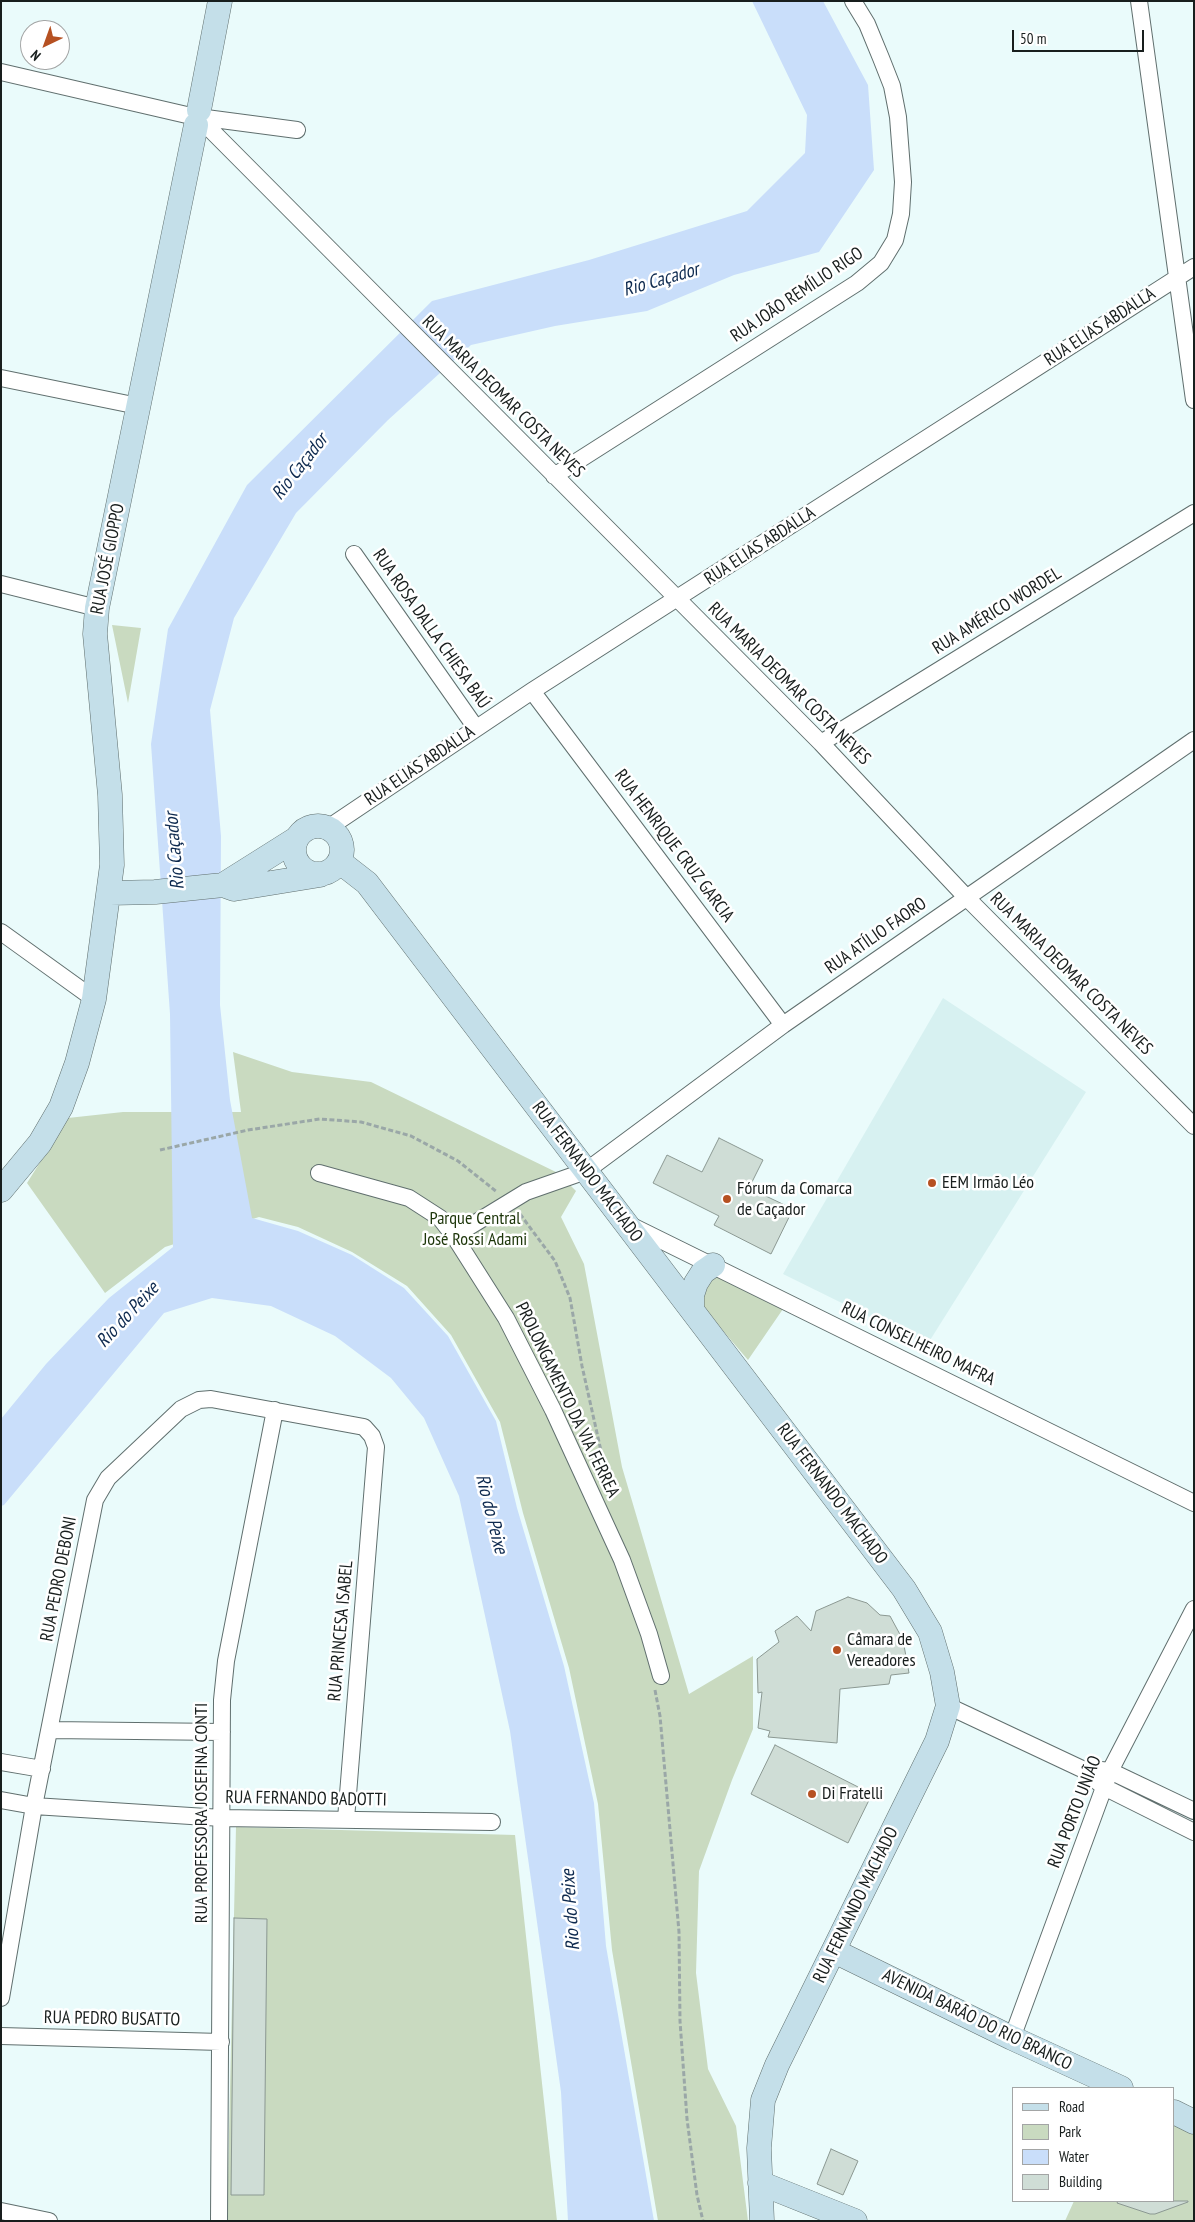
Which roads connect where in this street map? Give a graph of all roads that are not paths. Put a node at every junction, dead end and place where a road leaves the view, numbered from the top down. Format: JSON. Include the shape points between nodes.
{"nodes":[{"id":1,"x":220,"y":1,"type":"edge"},
{"id":2,"x":853,"y":1,"type":"edge"},
{"id":3,"x":1139,"y":1,"type":"edge"},
{"id":4,"x":1,"y":72,"type":"edge"},
{"id":5,"x":199,"y":119,"type":"junction"},
{"id":6,"x":297,"y":130,"type":"dead end"},
{"id":7,"x":1194,"y":267,"type":"edge"},
{"id":8,"x":1178,"y":277,"type":"junction"},
{"id":9,"x":1,"y":378,"type":"edge"},
{"id":10,"x":1194,"y":400,"type":"edge"},
{"id":11,"x":138,"y":406,"type":"junction"},
{"id":12,"x":554,"y":476,"type":"junction"},
{"id":13,"x":1194,"y":513,"type":"edge"},
{"id":14,"x":354,"y":554,"type":"dead end"},
{"id":15,"x":1,"y":584,"type":"edge"},
{"id":16,"x":677,"y":599,"type":"junction"},
{"id":17,"x":97,"y":608,"type":"junction"},
{"id":18,"x":532,"y":691,"type":"junction"},
{"id":19,"x":476,"y":728,"type":"junction"},
{"id":20,"x":1194,"y":740,"type":"edge"},
{"id":21,"x":821,"y":744,"type":"junction"},
{"id":22,"x":328,"y":828,"type":"junction"},
{"id":23,"x":296,"y":839,"type":"junction"},
{"id":24,"x":340,"y":862,"type":"junction"},
{"id":25,"x":320,"y":875,"type":"junction"},
{"id":26,"x":221,"y":886,"type":"junction"},
{"id":27,"x":110,"y":893,"type":"junction"},
{"id":28,"x":966,"y":898,"type":"junction"},
{"id":29,"x":1,"y":932,"type":"edge"},
{"id":30,"x":94,"y":998,"type":"junction"},
{"id":31,"x":783,"y":1025,"type":"junction"},
{"id":32,"x":1194,"y":1126,"type":"edge"},
{"id":33,"x":586,"y":1171,"type":"junction"},
{"id":34,"x":319,"y":1173,"type":"dead end"},
{"id":35,"x":1,"y":1190,"type":"edge"},
{"id":36,"x":624,"y":1223,"type":"junction"},
{"id":37,"x":454,"y":1236,"type":"junction"},
{"id":38,"x":713,"y":1265,"type":"junction"},
{"id":39,"x":692,"y":1308,"type":"junction"},
{"id":40,"x":275,"y":1410,"type":"junction"},
{"id":41,"x":376,"y":1447,"type":"joint"},
{"id":42,"x":1194,"y":1502,"type":"edge"},
{"id":43,"x":1194,"y":1609,"type":"edge"},
{"id":44,"x":658,"y":1681,"type":"road end"},
{"id":45,"x":948,"y":1706,"type":"junction"},
{"id":46,"x":50,"y":1730,"type":"junction"},
{"id":47,"x":222,"y":1732,"type":"junction"},
{"id":48,"x":1,"y":1762,"type":"edge"},
{"id":49,"x":42,"y":1768,"type":"junction"},
{"id":50,"x":1082,"y":1769,"type":"junction"},
{"id":51,"x":1110,"y":1771,"type":"junction"},
{"id":52,"x":1104,"y":1787,"type":"junction"},
{"id":53,"x":1,"y":1800,"type":"edge"},
{"id":54,"x":34,"y":1806,"type":"junction"},
{"id":55,"x":1194,"y":1811,"type":"edge"},
{"id":56,"x":222,"y":1818,"type":"junction"},
{"id":57,"x":346,"y":1819,"type":"junction"},
{"id":58,"x":492,"y":1822,"type":"dead end"},
{"id":59,"x":1194,"y":1832,"type":"edge"},
{"id":60,"x":834,"y":1951,"type":"junction"},
{"id":61,"x":1,"y":1998,"type":"edge"},
{"id":62,"x":1,"y":2036,"type":"edge"},
{"id":63,"x":1012,"y":2038,"type":"junction"},
{"id":64,"x":221,"y":2042,"type":"junction"},
{"id":65,"x":1119,"y":2087,"type":"edge"},
{"id":66,"x":1175,"y":2112,"type":"edge"},
{"id":67,"x":1194,"y":2122,"type":"edge"},
{"id":68,"x":760,"y":2183,"type":"junction"},
{"id":69,"x":1,"y":2211,"type":"edge"},
{"id":70,"x":49,"y":2221,"type":"edge"},
{"id":71,"x":219,"y":2221,"type":"edge"},
{"id":72,"x":762,"y":2221,"type":"edge"},
{"id":73,"x":855,"y":2221,"type":"edge"}],
"edges":[{"from":1,"to":5,"type":"main road","name":"RUA JOSÉ GIOPPO"},
{"from":2,"to":12,"type":"street","name":"RUA JOÃO REMÍLIO RIGO","via":[[867,24],[892,86],[898,117],[903,182],[901,214],[895,240],[881,263],[857,284]]},
{"from":3,"to":8,"type":"street"},
{"from":4,"to":5,"type":"street"},
{"from":5,"to":6,"type":"street"},
{"from":5,"to":11,"type":"main road","name":"RUA JOSÉ GIOPPO"},
{"from":5,"to":12,"type":"street","name":"RUA MARIA DEOMAR COSTA NEVES"},
{"from":7,"to":8,"type":"street","name":"RUA ELIAS ABDALLA"},
{"from":8,"to":10,"type":"street"},
{"from":8,"to":16,"type":"street","name":"RUA ELIAS ABDALLA"},
{"from":9,"to":11,"type":"street"},
{"from":11,"to":17,"type":"main road","name":"RUA JOSÉ GIOPPO"},
{"from":12,"to":16,"type":"street","name":"RUA MARIA DEOMAR COSTA NEVES"},
{"from":13,"to":21,"type":"street","name":"RUA AMÉRICO WORDEL"},
{"from":14,"to":19,"type":"street","name":"RUA ROSA DALLA CHIESA BAÚ"},
{"from":15,"to":17,"type":"street"},
{"from":16,"to":18,"type":"street","name":"RUA ELIAS ABDALLA"},
{"from":16,"to":21,"type":"street","name":"RUA MARIA DEOMAR COSTA NEVES"},
{"from":17,"to":27,"type":"main road","name":"RUA JOSÉ GIOPPO","via":[[95,634],[110,795]]},
{"from":18,"to":19,"type":"street","name":"RUA ELIAS ABDALLA"},
{"from":18,"to":31,"type":"street","name":"RUA HENRIQUE CRUZ GARCIA"},
{"from":19,"to":22,"type":"street","name":"RUA ELIAS ABDALLA"},
{"from":20,"to":28,"type":"street","name":"RUA ATÍLIO FAORO"},
{"from":21,"to":28,"type":"street","name":"RUA MARIA DEOMAR COSTA NEVES"},
{"from":22,"to":23,"type":"main road","via":[[307,829]]},
{"from":22,"to":24,"type":"main road","via":[[340,839]]},
{"from":23,"to":25,"type":"main road","via":[[296,861],[306,872]]},
{"from":23,"to":26,"type":"main road"},
{"from":24,"to":25,"type":"main road","via":[[328,873]]},
{"from":24,"to":33,"type":"main road","name":"RUA FERNANDO MACHADO","via":[[367,883]]},
{"from":25,"to":26,"type":"main road","via":[[234,889]]},
{"from":26,"to":27,"type":"main road"},
{"from":27,"to":30,"type":"main road","name":"RUA JOSÉ GIOPPO"},
{"from":28,"to":31,"type":"street","name":"RUA ATÍLIO FAORO"},
{"from":28,"to":32,"type":"street","name":"RUA MARIA DEOMAR COSTA NEVES"},
{"from":29,"to":30,"type":"street"},
{"from":30,"to":35,"type":"main road","name":"RUA JOSÉ GIOPPO","via":[[77,1063],[60,1107],[40,1143]]},
{"from":31,"to":33,"type":"street","name":"RUA ATÍLIO FAORO"},
{"from":33,"to":36,"type":"main road","name":"RUA FERNANDO MACHADO"},
{"from":33,"to":37,"type":"street","name":"RUA ATÍLIO FAORO","via":[[542,1185]]},
{"from":34,"to":37,"type":"street","name":"PROLONGAMENTO DA VIA FERREA","via":[[409,1198],[440,1218]]},
{"from":36,"to":38,"type":"street","name":"RUA CONSELHEIRO MAFRA"},
{"from":36,"to":39,"type":"main road","name":"RUA FERNANDO MACHADO"},
{"from":37,"to":44,"type":"street","name":"PROLONGAMENTO DA VIA FERREA","via":[[506,1318],[558,1419],[622,1560],[649,1634]]},
{"from":38,"to":39,"type":"main road","via":[[696,1283]]},
{"from":38,"to":42,"type":"street","name":"RUA CONSELHEIRO MAFRA"},
{"from":39,"to":45,"type":"main road","name":"RUA FERNANDO MACHADO","via":[[904,1589],[930,1632]]},
{"from":40,"to":41,"type":"street","name":"RUA PEDRO DEBONI","via":[[364,1427]]},
{"from":40,"to":46,"type":"street","name":"RUA PEDRO DEBONI","via":[[211,1399],[199,1400],[181,1409],[108,1478],[95,1500]]},
{"from":40,"to":47,"type":"street","name":"RUA PROFESSORA JOSEFINA CONTI","via":[[226,1660]]},
{"from":41,"to":57,"type":"street","name":"RUA PRINCESA ISABEL"},
{"from":43,"to":51,"type":"street","name":"RUA PORTO UNIÃO"},
{"from":45,"to":50,"type":"street"},
{"from":45,"to":60,"type":"main road","name":"RUA FERNANDO MACHADO","via":[[937,1741]]},
{"from":46,"to":47,"type":"street"},
{"from":46,"to":49,"type":"street","name":"RUA PEDRO DEBONI"},
{"from":47,"to":56,"type":"street","name":"RUA PROFESSORA JOSEFINA CONTI"},
{"from":48,"to":49,"type":"street"},
{"from":49,"to":54,"type":"street","name":"RUA PEDRO DEBONI"},
{"from":50,"to":51,"type":"street"},
{"from":50,"to":52,"type":"street"},
{"from":51,"to":52,"type":"street","name":"RUA PORTO UNIÃO"},
{"from":51,"to":55,"type":"street"},
{"from":52,"to":59,"type":"street"},
{"from":52,"to":63,"type":"street","name":"RUA PORTO UNIÃO"},
{"from":53,"to":54,"type":"street","name":"RUA FERNANDO BADOTTI"},
{"from":54,"to":56,"type":"street","name":"RUA FERNANDO BADOTTI"},
{"from":54,"to":61,"type":"street","name":"RUA PEDRO DEBONI"},
{"from":56,"to":57,"type":"street","name":"RUA FERNANDO BADOTTI"},
{"from":56,"to":64,"type":"street","name":"RUA PROFESSORA JOSEFINA CONTI"},
{"from":57,"to":58,"type":"street","name":"RUA FERNANDO BADOTTI"},
{"from":60,"to":63,"type":"main road","name":"AVENIDA BARÃO DO RIO BRANCO"},
{"from":60,"to":68,"type":"main road","name":"RUA FERNANDO MACHADO","via":[[763,2100],[758,2148]]},
{"from":62,"to":64,"type":"street","name":"RUA PEDRO BUSATTO"},
{"from":63,"to":65,"type":"main road","name":"AVENIDA BARÃO DO RIO BRANCO"},
{"from":64,"to":71,"type":"street","name":"RUA PROFESSORA JOSEFINA CONTI"},
{"from":66,"to":67,"type":"main road"},
{"from":68,"to":72,"type":"main road","name":"RUA FERNANDO MACHADO"},
{"from":68,"to":73,"type":"main road"},
{"from":69,"to":70,"type":"street"}]}
